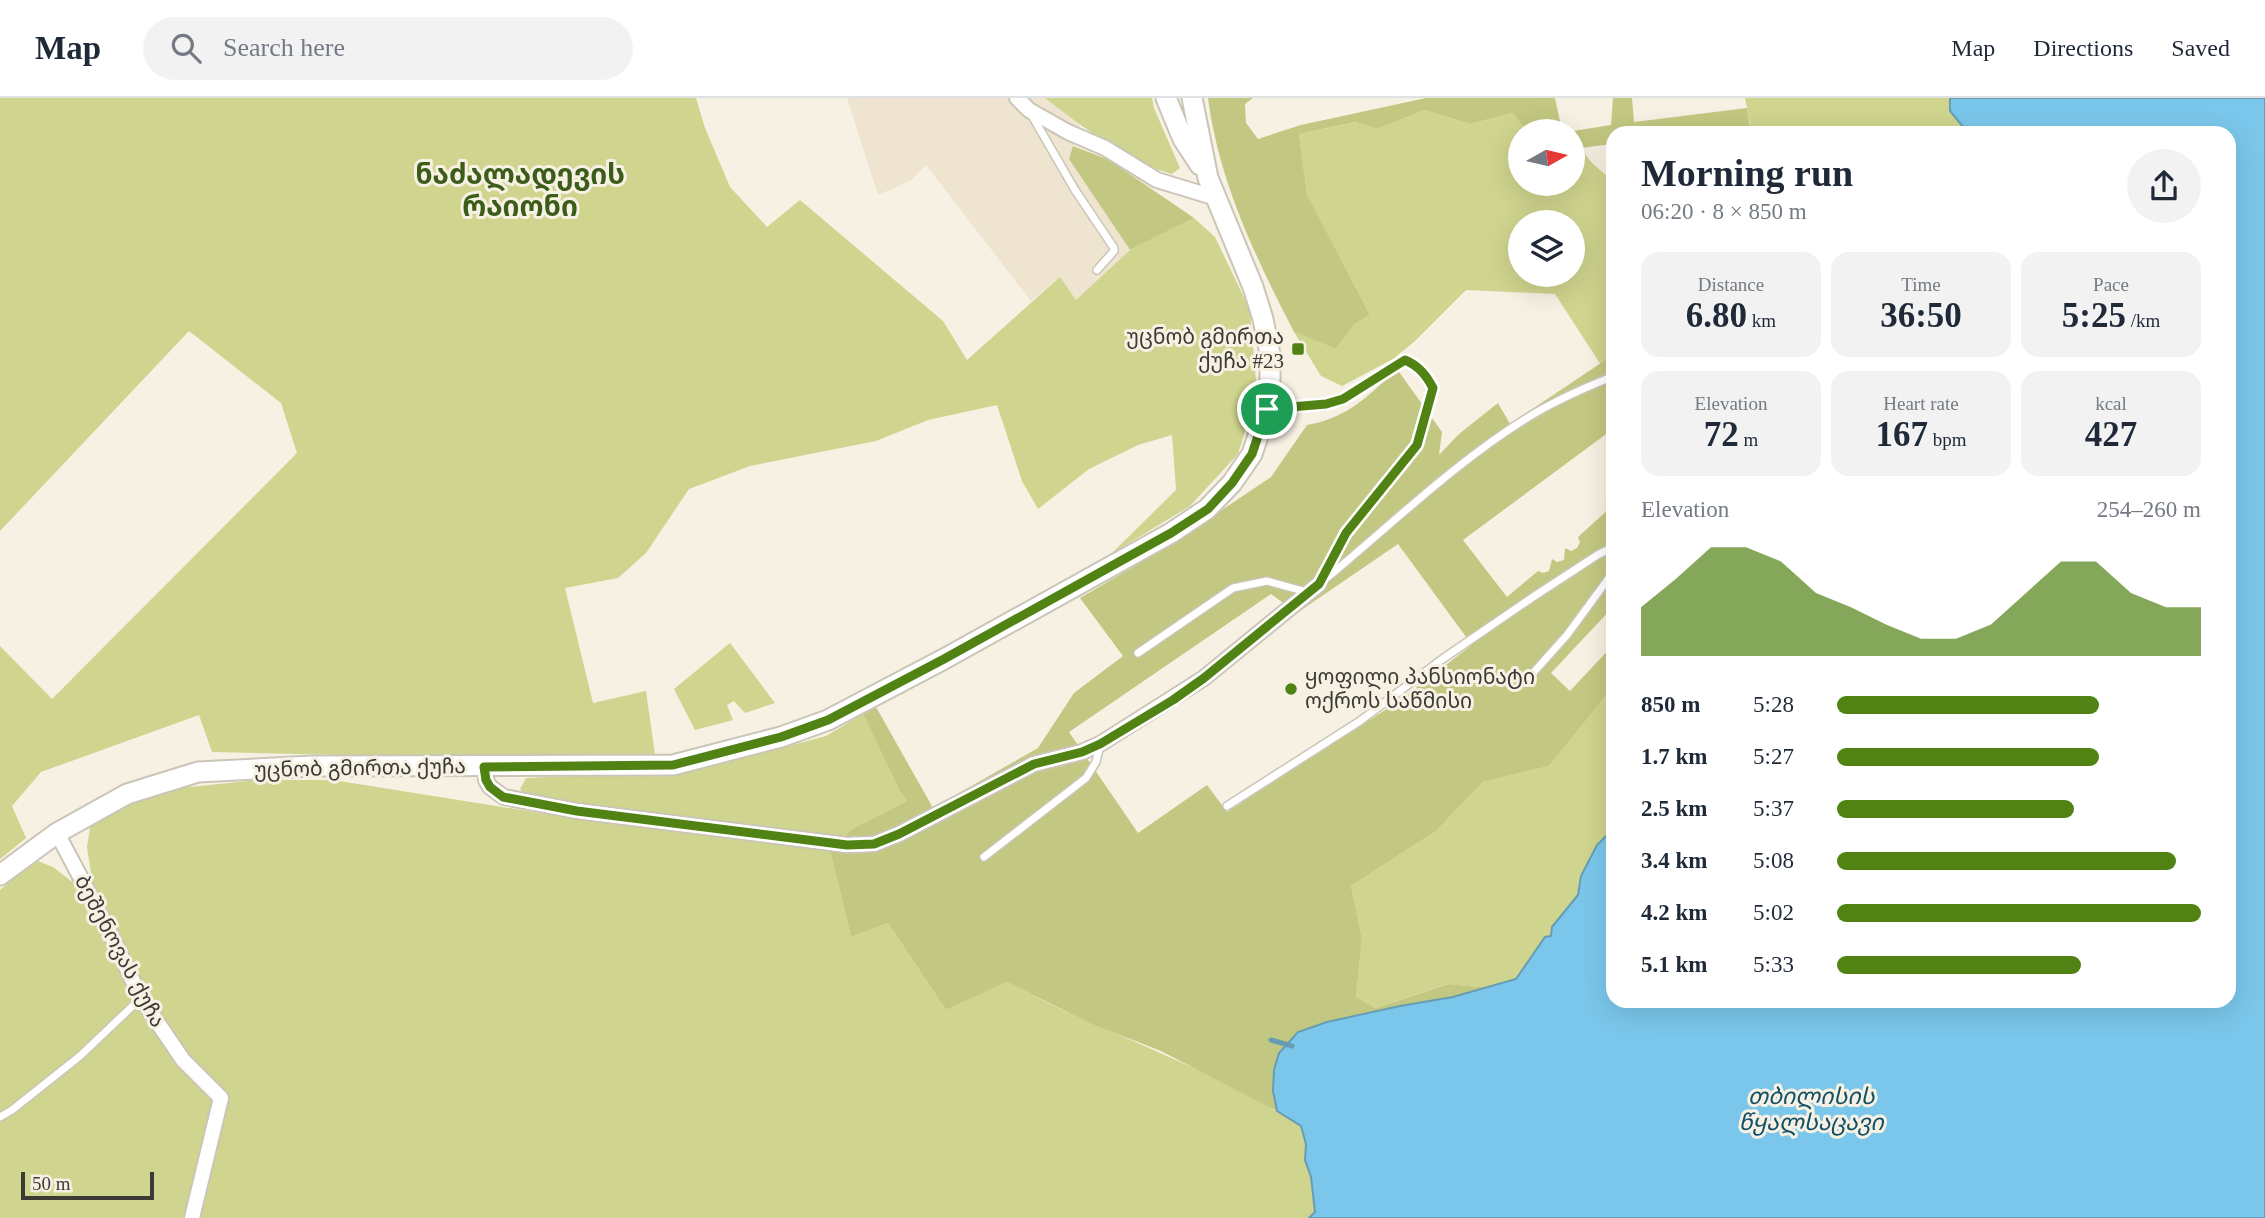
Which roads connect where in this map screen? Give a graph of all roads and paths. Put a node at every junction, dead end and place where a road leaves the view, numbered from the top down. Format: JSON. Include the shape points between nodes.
{"nodes":[{"id":1,"x":1017,"y":98,"type":"edge"},
{"id":2,"x":1166,"y":98,"type":"edge"},
{"id":3,"x":1192,"y":98,"type":"edge"},
{"id":4,"x":1029,"y":110,"type":"junction"},
{"id":5,"x":1208,"y":178,"type":"junction"},
{"id":6,"x":1216,"y":198,"type":"junction"},
{"id":7,"x":1097,"y":270,"type":"dead end"},
{"id":8,"x":1606,"y":379,"type":"edge"},
{"id":9,"x":1267,"y":409,"type":"junction"},
{"id":10,"x":1606,"y":550,"type":"edge"},
{"id":11,"x":1606,"y":582,"type":"edge"},
{"id":12,"x":1314,"y":588,"type":"junction"},
{"id":13,"x":1138,"y":653,"type":"dead end"},
{"id":14,"x":1533,"y":673,"type":"dead end"},
{"id":15,"x":1100,"y":744,"type":"junction"},
{"id":16,"x":484,"y":767,"type":"junction"},
{"id":17,"x":1227,"y":806,"type":"dead end"},
{"id":18,"x":57,"y":832,"type":"junction"},
{"id":19,"x":984,"y":857,"type":"dead end"},
{"id":20,"x":0,"y":875,"type":"edge"},
{"id":21,"x":141,"y":998,"type":"junction"},
{"id":22,"x":0,"y":1117,"type":"edge"},
{"id":23,"x":192,"y":1218,"type":"edge"}],
"edges":[{"from":1,"to":4,"type":"street"},
{"from":2,"to":5,"type":"main road","name":"უცნობ გმირთა ქუჩა","via":[[1183,139]]},
{"from":3,"to":5,"type":"main road","name":"უცნობ გმირთა ქუჩა"},
{"from":4,"to":6,"type":"street","via":[[1157,180]]},
{"from":4,"to":7,"type":"lane","via":[[1114,248]]},
{"from":5,"to":6,"type":"main road","name":"უცნობ გმირთა ქუჩა"},
{"from":6,"to":9,"type":"main road","name":"უცნობ გმირთა ქუჩა","via":[[1263,319],[1270,354]]},
{"from":8,"to":12,"type":"lane","via":[[1527,418],[1450,473]]},
{"from":9,"to":12,"type":"lane","via":[[1343,399],[1405,360],[1427,376],[1433,388],[1417,445],[1346,533]]},
{"from":9,"to":16,"type":"main road","name":"უცნობ გმირთა ქუჩა","via":[[1252,454],[1208,509],[828,720],[673,765]]},
{"from":10,"to":17,"type":"lane","via":[[1441,660],[1360,721]]},
{"from":11,"to":14,"type":"lane"},
{"from":12,"to":13,"type":"lane","via":[[1267,581],[1233,588]]},
{"from":12,"to":15,"type":"street","via":[[1204,678]]},
{"from":15,"to":16,"type":"street","via":[[1034,764],[874,844],[847,845],[577,811],[503,797],[490,787]]},
{"from":15,"to":19,"type":"lane","via":[[1086,778]]},
{"from":16,"to":18,"type":"main road","name":"უცნობ გმირთა ქუჩა","via":[[312,766],[198,772],[127,794]]},
{"from":18,"to":20,"type":"main road","name":"უცნობ გმირთა ქუჩა"},
{"from":18,"to":21,"type":"street","name":"ბეშენოვას ქუჩა"},
{"from":21,"to":22,"type":"lane","via":[[80,1056]]},
{"from":21,"to":23,"type":"street","name":"ბეშენოვას ქუჩა","via":[[183,1060],[221,1098]]}]}
